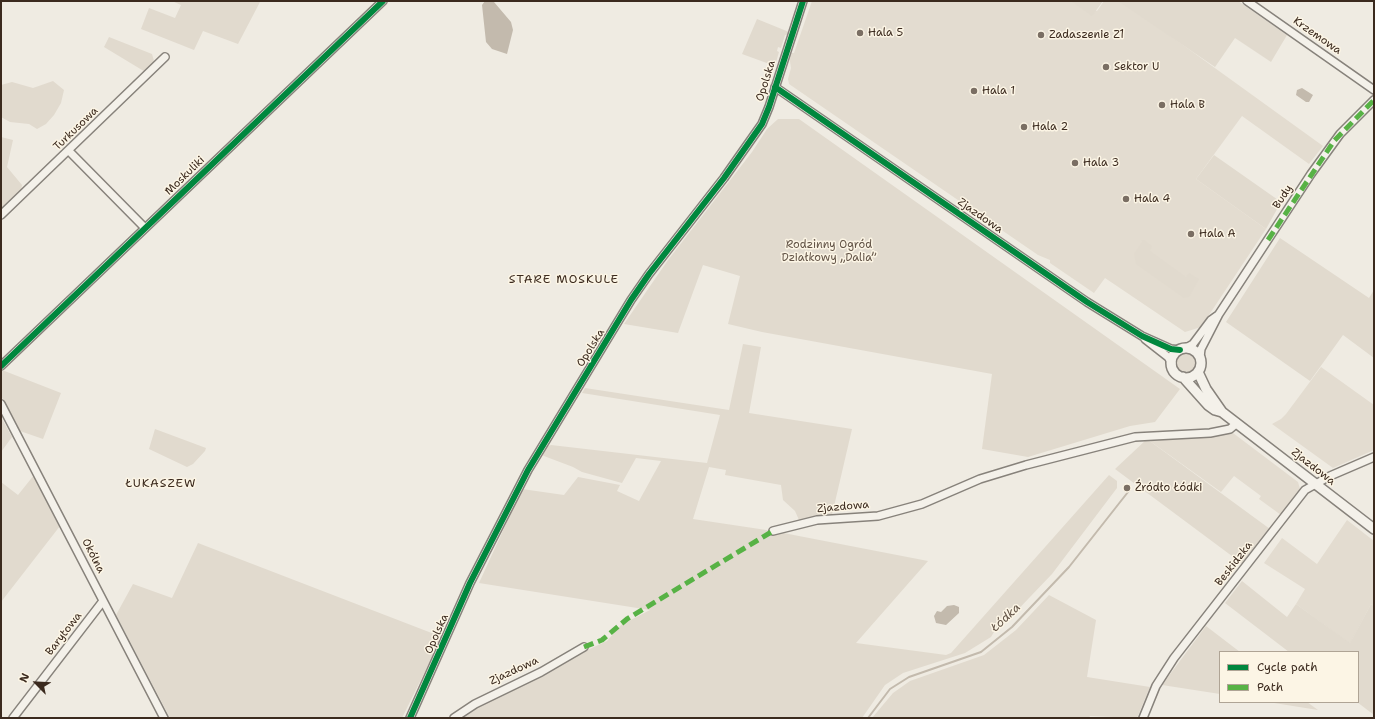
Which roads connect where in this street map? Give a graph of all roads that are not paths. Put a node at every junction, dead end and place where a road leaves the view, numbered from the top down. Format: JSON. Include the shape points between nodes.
{"nodes":[{"id":1,"x":383,"y":1,"type":"edge"},
{"id":2,"x":803,"y":1,"type":"edge"},
{"id":3,"x":1247,"y":1,"type":"edge"},
{"id":4,"x":165,"y":58,"type":"dead end"},
{"id":5,"x":775,"y":87,"type":"junction"},
{"id":6,"x":1374,"y":90,"type":"edge"},
{"id":7,"x":1374,"y":100,"type":"edge"},
{"id":8,"x":69,"y":151,"type":"junction"},
{"id":9,"x":1,"y":215,"type":"edge"},
{"id":10,"x":145,"y":228,"type":"junction"},
{"id":11,"x":1219,"y":314,"type":"junction"},
{"id":12,"x":1142,"y":336,"type":"junction"},
{"id":13,"x":1183,"y":349,"type":"junction"},
{"id":14,"x":1200,"y":357,"type":"junction"},
{"id":15,"x":1172,"y":363,"type":"junction"},
{"id":16,"x":1,"y":366,"type":"edge"},
{"id":17,"x":1198,"y":372,"type":"junction"},
{"id":18,"x":1183,"y":377,"type":"junction"},
{"id":19,"x":1,"y":404,"type":"edge"},
{"id":20,"x":1222,"y":412,"type":"junction"},
{"id":21,"x":1237,"y":423,"type":"junction"},
{"id":22,"x":1374,"y":457,"type":"edge"},
{"id":23,"x":1315,"y":484,"type":"junction"},
{"id":24,"x":1374,"y":529,"type":"edge"},
{"id":25,"x":773,"y":531,"type":"dead end"},
{"id":26,"x":104,"y":601,"type":"junction"},
{"id":27,"x":584,"y":647,"type":"dead end"},
{"id":28,"x":13,"y":718,"type":"edge"},
{"id":29,"x":164,"y":718,"type":"edge"},
{"id":30,"x":410,"y":718,"type":"edge"},
{"id":31,"x":454,"y":718,"type":"edge"},
{"id":32,"x":1143,"y":718,"type":"edge"}],
"edges":[{"from":1,"to":10,"type":"street","name":"Moskuliki"},
{"from":2,"to":5,"type":"street","name":"Opolska"},
{"from":3,"to":6,"type":"street","name":"Krzemowa"},
{"from":4,"to":8,"type":"street","name":"Turkusowa"},
{"from":5,"to":12,"type":"street","name":"Zjazdowa","via":[[1078,296]]},
{"from":5,"to":30,"type":"street","name":"Opolska","via":[[762,124],[631,300],[528,470],[470,583]]},
{"from":7,"to":11,"type":"street","name":"Budy","via":[[1327,150]]},
{"from":8,"to":9,"type":"street","name":"Turkusowa"},
{"from":8,"to":10,"type":"street"},
{"from":10,"to":16,"type":"street","name":"Moskuliki"},
{"from":11,"to":13,"type":"street","name":"Budy","via":[[1211,320],[1193,344]]},
{"from":11,"to":14,"type":"street","name":"Budy","via":[[1201,349]]},
{"from":12,"to":13,"type":"street","name":"Zjazdowa","via":[[1171,349]]},
{"from":12,"to":15,"type":"street","name":"Zjazdowa"},
{"from":13,"to":14,"type":"street","via":[[1193,350]]},
{"from":13,"to":15,"type":"street","via":[[1175,354]]},
{"from":14,"to":17,"type":"street"},
{"from":15,"to":18,"type":"street","via":[[1175,372]]},
{"from":17,"to":18,"type":"street","via":[[1189,378]]},
{"from":17,"to":20,"type":"street","name":"Zjazdowa","via":[[1202,383]]},
{"from":18,"to":20,"type":"street","name":"Zjazdowa","via":[[1208,405]]},
{"from":19,"to":26,"type":"street","name":"Okólna"},
{"from":20,"to":21,"type":"street","name":"Zjazdowa"},
{"from":21,"to":23,"type":"street","name":"Zjazdowa"},
{"from":21,"to":25,"type":"street","name":"Zjazdowa","via":[[1230,430],[1210,433],[1135,437],[980,479],[922,504],[878,516],[817,520]]},
{"from":22,"to":23,"type":"street","name":"Beskidzka"},
{"from":23,"to":24,"type":"street","name":"Zjazdowa"},
{"from":23,"to":32,"type":"street","name":"Beskidzka","via":[[1307,488],[1296,500],[1174,658],[1156,686]]},
{"from":26,"to":28,"type":"street","name":"Barytowa"},
{"from":26,"to":29,"type":"street","name":"Okólna"},
{"from":27,"to":31,"type":"street","name":"Zjazdowa","via":[[541,672],[475,704]]}]}
